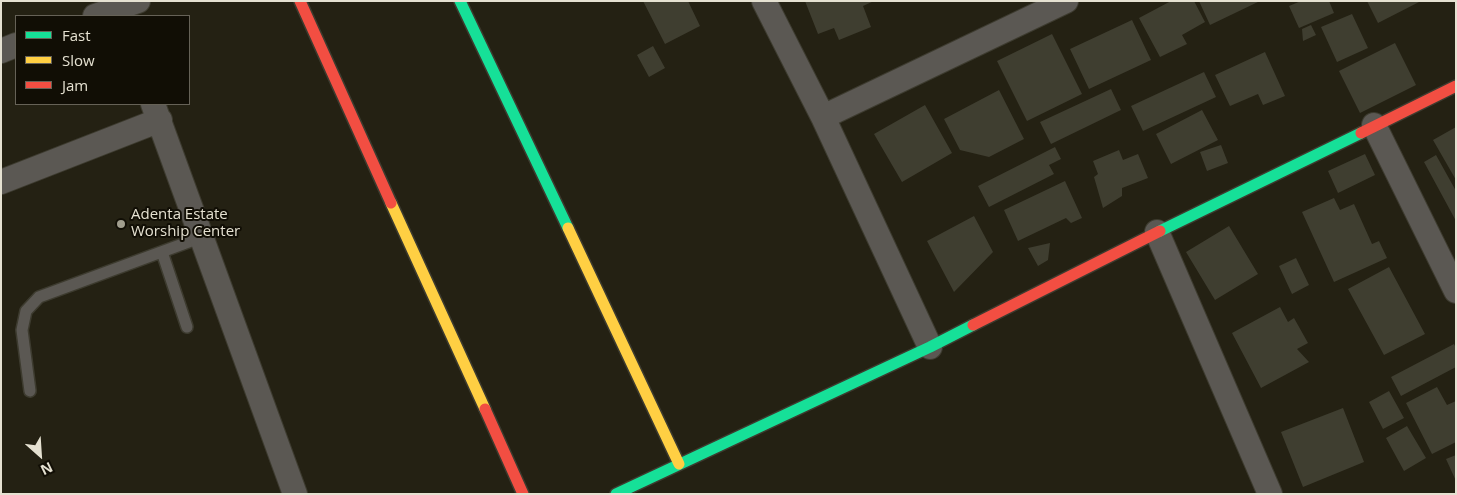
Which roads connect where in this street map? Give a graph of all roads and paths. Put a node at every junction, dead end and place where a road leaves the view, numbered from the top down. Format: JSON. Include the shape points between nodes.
{"nodes":[{"id":1,"x":138,"y":1,"type":"edge"},
{"id":2,"x":300,"y":1,"type":"edge"},
{"id":3,"x":460,"y":1,"type":"edge"},
{"id":4,"x":764,"y":1,"type":"edge"},
{"id":5,"x":1066,"y":1,"type":"edge"},
{"id":6,"x":109,"y":14,"type":"edge"},
{"id":7,"x":15,"y":45,"type":"edge"},
{"id":8,"x":1,"y":51,"type":"edge"},
{"id":9,"x":1456,"y":86,"type":"edge"},
{"id":10,"x":157,"y":112,"type":"edge"},
{"id":11,"x":822,"y":117,"type":"junction"},
{"id":12,"x":1374,"y":125,"type":"junction"},
{"id":13,"x":1,"y":182,"type":"edge"},
{"id":14,"x":1157,"y":232,"type":"junction"},
{"id":15,"x":202,"y":237,"type":"junction"},
{"id":16,"x":162,"y":252,"type":"junction"},
{"id":17,"x":1456,"y":291,"type":"edge"},
{"id":18,"x":187,"y":327,"type":"dead end"},
{"id":19,"x":930,"y":346,"type":"junction"},
{"id":20,"x":30,"y":391,"type":"dead end"},
{"id":21,"x":679,"y":464,"type":"junction"},
{"id":22,"x":1264,"y":492,"type":"edge"},
{"id":23,"x":295,"y":494,"type":"edge"},
{"id":24,"x":522,"y":494,"type":"edge"},
{"id":25,"x":616,"y":494,"type":"edge"}],
"edges":[{"from":1,"to":6,"type":"street"},
{"from":2,"to":24,"type":"street"},
{"from":3,"to":21,"type":"street"},
{"from":4,"to":11,"type":"street"},
{"from":5,"to":11,"type":"street"},
{"from":7,"to":8,"type":"street"},
{"from":9,"to":12,"type":"street"},
{"from":10,"to":13,"type":"street"},
{"from":10,"to":15,"type":"street"},
{"from":11,"to":19,"type":"street"},
{"from":12,"to":14,"type":"street"},
{"from":12,"to":17,"type":"street"},
{"from":14,"to":19,"type":"street"},
{"from":14,"to":22,"type":"street"},
{"from":15,"to":16,"type":"lane"},
{"from":15,"to":23,"type":"street"},
{"from":16,"to":18,"type":"lane"},
{"from":16,"to":20,"type":"lane","via":[[39,297],[26,311],[22,330]]},
{"from":19,"to":21,"type":"street"},
{"from":21,"to":25,"type":"street"}]}
